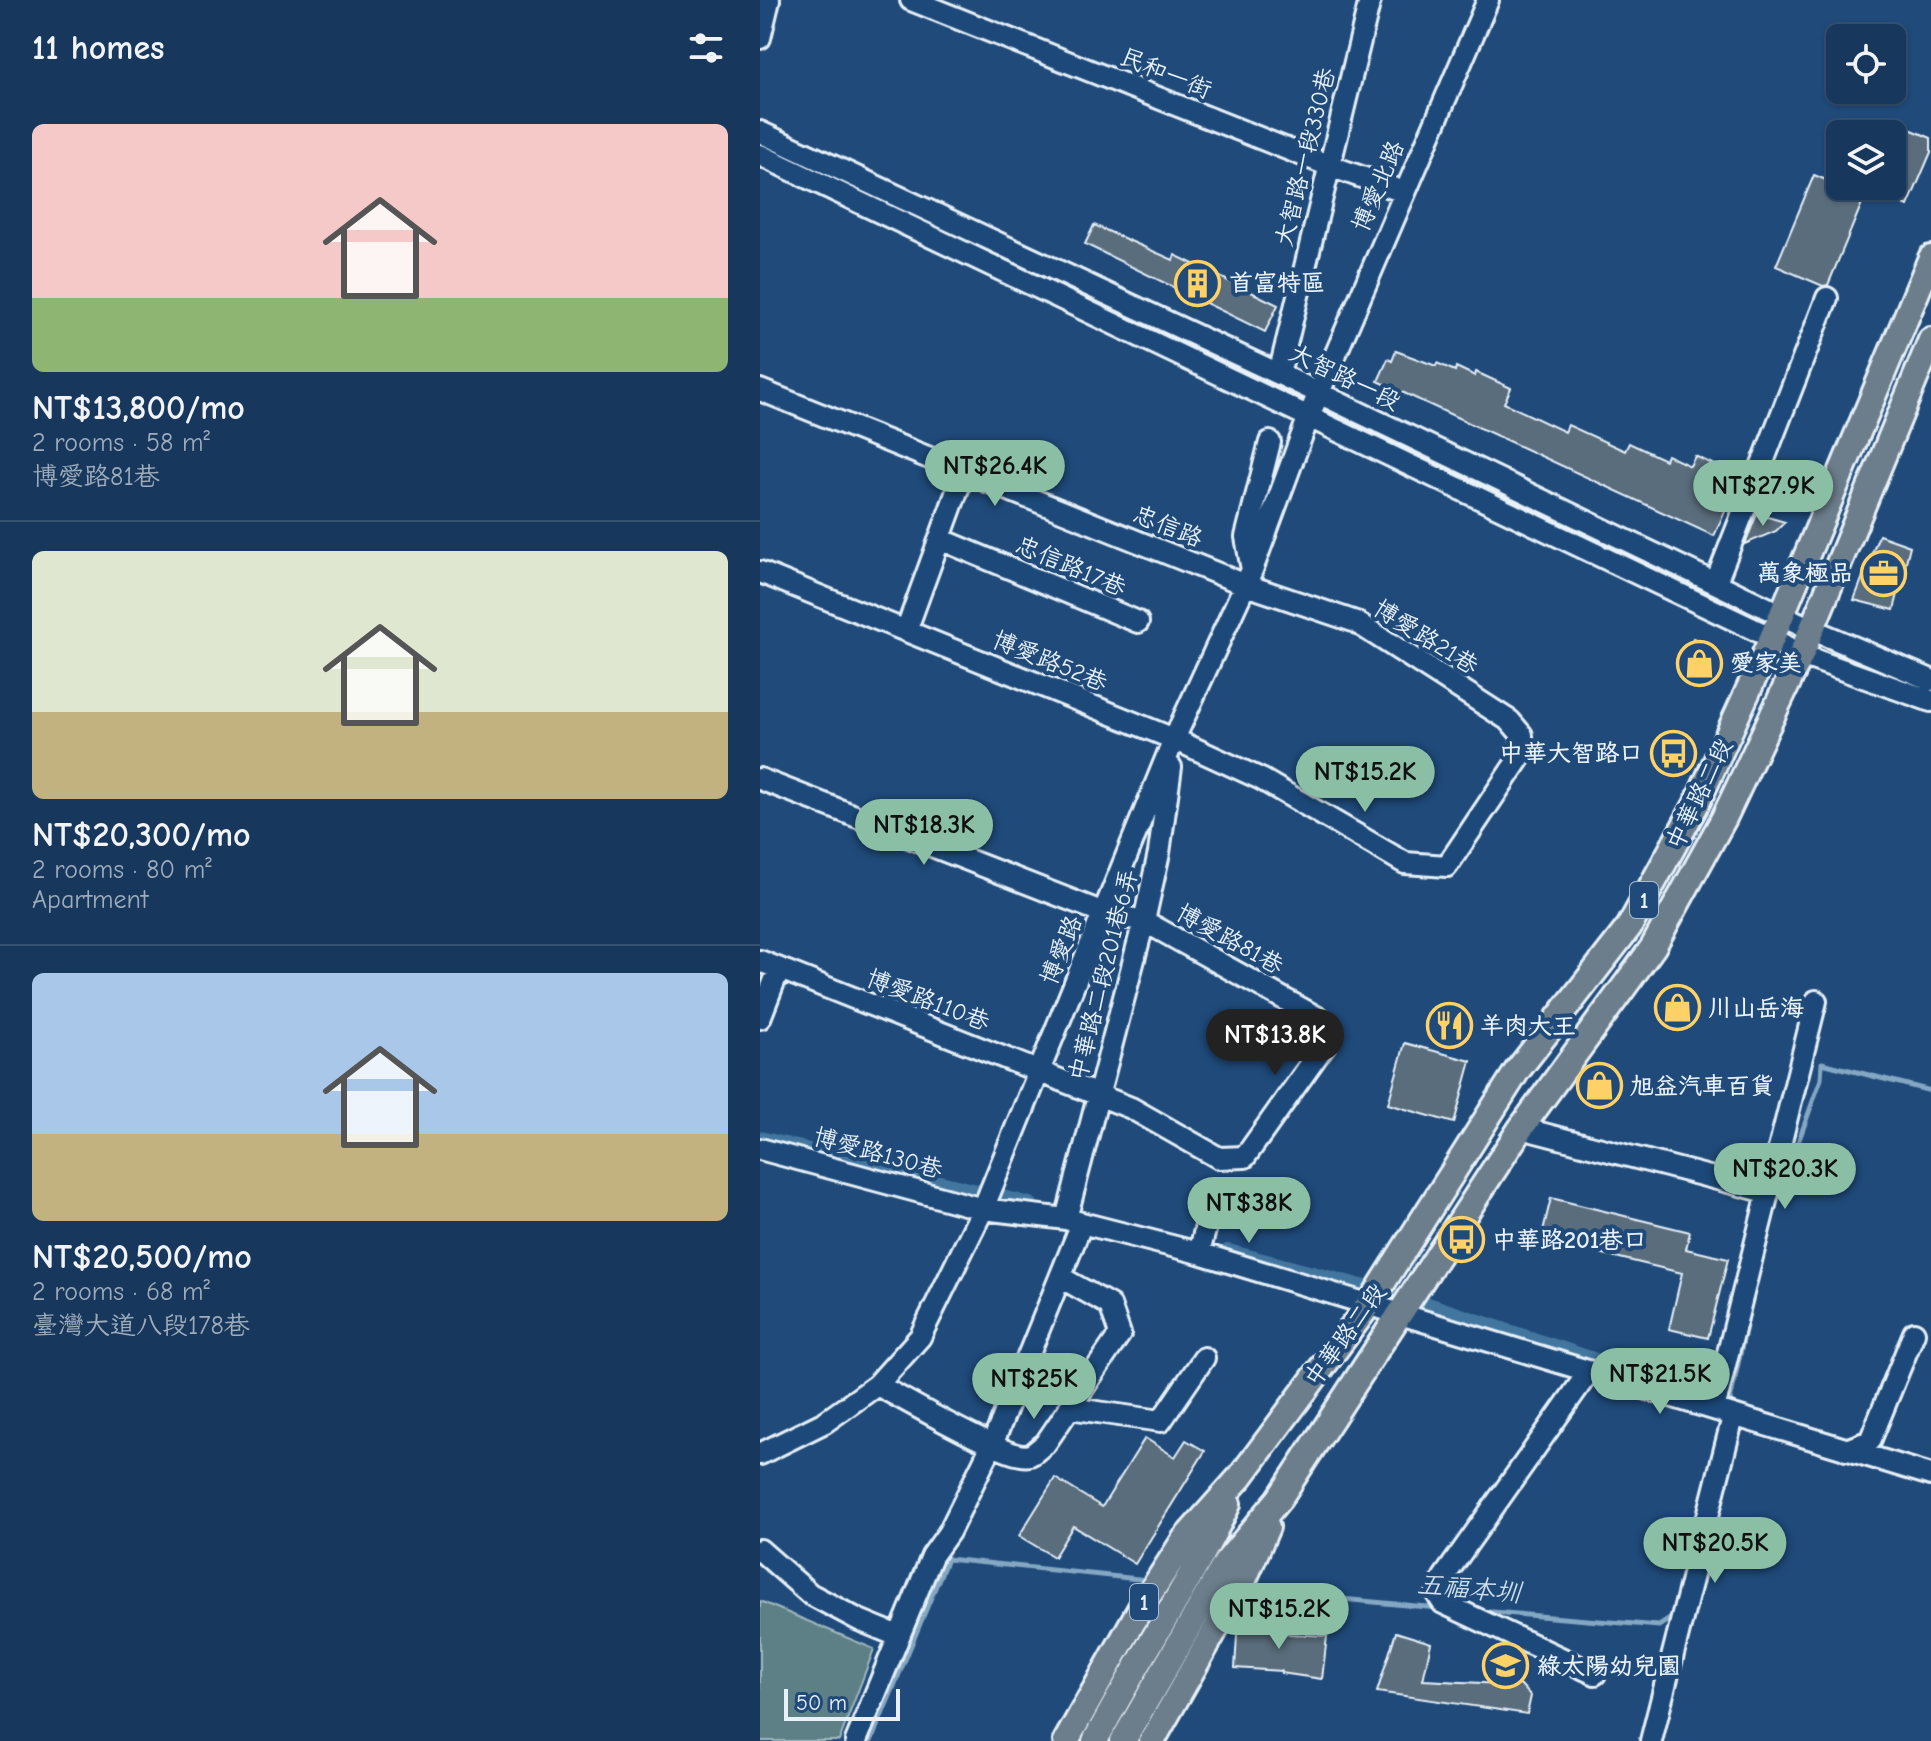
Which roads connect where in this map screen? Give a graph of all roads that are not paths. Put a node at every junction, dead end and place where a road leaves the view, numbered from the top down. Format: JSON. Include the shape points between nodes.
{"nodes":[{"id":1,"x":769,"y":0,"type":"edge"},
{"id":2,"x":911,"y":0,"type":"edge"},
{"id":3,"x":1370,"y":0,"type":"edge"},
{"id":4,"x":1488,"y":0,"type":"edge"},
{"id":5,"x":760,"y":38,"type":"edge"},
{"id":6,"x":760,"y":132,"type":"edge"},
{"id":7,"x":760,"y":155,"type":"edge"},
{"id":8,"x":1330,"y":166,"type":"junction"},
{"id":9,"x":1404,"y":192,"type":"junction"},
{"id":10,"x":1931,"y":258,"type":"edge"},
{"id":11,"x":1827,"y":298,"type":"dead end"},
{"id":12,"x":1931,"y":340,"type":"edge"},
{"id":13,"x":1279,"y":374,"type":"junction"},
{"id":14,"x":760,"y":390,"type":"edge"},
{"id":15,"x":1318,"y":393,"type":"junction"},
{"id":16,"x":1309,"y":416,"type":"junction"},
{"id":17,"x":1270,"y":442,"type":"dead end"},
{"id":18,"x":964,"y":472,"type":"junction"},
{"id":19,"x":940,"y":539,"type":"junction"},
{"id":20,"x":760,"y":572,"type":"edge"},
{"id":21,"x":1249,"y":577,"type":"junction"},
{"id":22,"x":1716,"y":582,"type":"junction"},
{"id":23,"x":1782,"y":614,"type":"junction"},
{"id":24,"x":1138,"y":622,"type":"dead end"},
{"id":25,"x":1811,"y":629,"type":"junction"},
{"id":26,"x":906,"y":631,"type":"junction"},
{"id":27,"x":1772,"y":638,"type":"junction"},
{"id":28,"x":1801,"y":655,"type":"junction"},
{"id":29,"x":1904,"y":680,"type":"junction"},
{"id":30,"x":1931,"y":680,"type":"edge"},
{"id":31,"x":1931,"y":701,"type":"edge"},
{"id":32,"x":1522,"y":735,"type":"joint"},
{"id":33,"x":1174,"y":739,"type":"junction"},
{"id":34,"x":760,"y":779,"type":"edge"},
{"id":35,"x":1104,"y":913,"type":"junction"},
{"id":36,"x":1144,"y":921,"type":"junction"},
{"id":37,"x":779,"y":969,"type":"edge"},
{"id":38,"x":1816,"y":1001,"type":"dead end"},
{"id":39,"x":760,"y":1018,"type":"edge"},
{"id":40,"x":1040,"y":1072,"type":"junction"},
{"id":41,"x":1100,"y":1095,"type":"junction"},
{"id":42,"x":1521,"y":1128,"type":"junction"},
{"id":43,"x":760,"y":1149,"type":"edge"},
{"id":44,"x":1215,"y":1192,"type":"dead end"},
{"id":45,"x":1767,"y":1192,"type":"junction"},
{"id":46,"x":983,"y":1209,"type":"junction"},
{"id":47,"x":1074,"y":1221,"type":"junction"},
{"id":48,"x":1199,"y":1253,"type":"junction"},
{"id":49,"x":1060,"y":1277,"type":"junction"},
{"id":50,"x":1370,"y":1303,"type":"junction"},
{"id":51,"x":1402,"y":1314,"type":"junction"},
{"id":52,"x":1914,"y":1333,"type":"dead end"},
{"id":53,"x":1204,"y":1358,"type":"dead end"},
{"id":54,"x":1588,"y":1373,"type":"junction"},
{"id":55,"x":877,"y":1385,"type":"junction"},
{"id":56,"x":1069,"y":1408,"type":"junction"},
{"id":57,"x":1724,"y":1413,"type":"junction"},
{"id":58,"x":992,"y":1445,"type":"junction"},
{"id":59,"x":1846,"y":1450,"type":"junction"},
{"id":60,"x":760,"y":1454,"type":"edge"},
{"id":61,"x":1931,"y":1475,"type":"edge"},
{"id":62,"x":1241,"y":1476,"type":"junction"},
{"id":63,"x":1279,"y":1499,"type":"junction"},
{"id":64,"x":760,"y":1550,"type":"edge"},
{"id":65,"x":1215,"y":1558,"type":"junction"},
{"id":66,"x":898,"y":1636,"type":"junction"},
{"id":67,"x":1595,"y":1674,"type":"dead end"},
{"id":68,"x":856,"y":1741,"type":"edge"},
{"id":69,"x":1066,"y":1741,"type":"edge"},
{"id":70,"x":1095,"y":1741,"type":"edge"},
{"id":71,"x":1123,"y":1741,"type":"edge"},
{"id":72,"x":1152,"y":1741,"type":"edge"},
{"id":73,"x":1651,"y":1741,"type":"edge"}],
"edges":[{"from":1,"to":5,"type":"street"},
{"from":2,"to":8,"type":"street","name":"民和一街"},
{"from":3,"to":8,"type":"street","name":"大智路一段330巷"},
{"from":4,"to":9,"type":"street","name":"博愛北路"},
{"from":6,"to":13,"type":"street","name":"大智路一段"},
{"from":7,"to":16,"type":"street"},
{"from":8,"to":9,"type":"street","name":"民和一街"},
{"from":8,"to":13,"type":"street","name":"大智路一段330巷"},
{"from":9,"to":15,"type":"street","name":"博愛北路"},
{"from":10,"to":23,"type":"main road","name":"中華路二段","number":"1"},
{"from":11,"to":22,"type":"street"},
{"from":12,"to":25,"type":"main road","name":"中華路二段","number":"1"},
{"from":13,"to":15,"type":"street","name":"大智路一段"},
{"from":14,"to":18,"type":"street","name":"忠信路"},
{"from":15,"to":16,"type":"street","name":"博愛路"},
{"from":15,"to":22,"type":"street","name":"大智路一段"},
{"from":16,"to":21,"type":"street","name":"博愛路"},
{"from":16,"to":27,"type":"street"},
{"from":17,"to":21,"type":"street","via":[[1246,537]]},
{"from":18,"to":19,"type":"street"},
{"from":18,"to":21,"type":"street","name":"忠信路"},
{"from":19,"to":24,"type":"street","name":"忠信路17巷"},
{"from":19,"to":26,"type":"street"},
{"from":20,"to":26,"type":"street","name":"博愛路52巷"},
{"from":21,"to":32,"type":"street","name":"博愛路21巷","via":[[1356,622],[1510,721]]},
{"from":21,"to":33,"type":"street","name":"博愛路"},
{"from":22,"to":23,"type":"street","name":"大智路一段"},
{"from":23,"to":25,"type":"street","name":"大智路一段"},
{"from":23,"to":27,"type":"main road","name":"中華路二段","number":"1"},
{"from":25,"to":28,"type":"main road","name":"中華路二段","number":"1"},
{"from":25,"to":29,"type":"street","name":"大智路一段"},
{"from":26,"to":33,"type":"street","name":"博愛路52巷"},
{"from":27,"to":28,"type":"street"},
{"from":27,"to":50,"type":"main road","name":"中華路二段","number":"1","via":[[1697,803],[1629,927],[1517,1071]]},
{"from":28,"to":29,"type":"street"},
{"from":28,"to":42,"type":"main road","name":"中華路二段","number":"1","via":[[1724,818],[1653,947]]},
{"from":29,"to":30,"type":"street"},
{"from":29,"to":31,"type":"street"},
{"from":32,"to":33,"type":"street","name":"博愛路52巷","via":[[1522,754],[1447,866],[1405,863],[1261,779]]},
{"from":33,"to":35,"type":"street","name":"博愛路"},
{"from":33,"to":36,"type":"street","name":"中華路二段201巷6弄"},
{"from":34,"to":35,"type":"street","name":"博愛路81巷"},
{"from":35,"to":36,"type":"street","name":"博愛路81巷"},
{"from":35,"to":40,"type":"street","name":"博愛路"},
{"from":36,"to":41,"type":"street","name":"中華路二段201巷6弄"},
{"from":36,"to":41,"type":"street","name":"博愛路81巷","via":[[1322,1020],[1326,1043],[1245,1157],[1219,1158]]},
{"from":37,"to":39,"type":"street"},
{"from":37,"to":40,"type":"street","name":"博愛路110巷"},
{"from":38,"to":45,"type":"street"},
{"from":40,"to":41,"type":"street","name":"博愛路81巷"},
{"from":40,"to":46,"type":"street","name":"博愛路"},
{"from":41,"to":47,"type":"street","name":"中華路二段201巷6弄"},
{"from":42,"to":45,"type":"street"},
{"from":42,"to":51,"type":"main road","name":"中華路二段","number":"1"},
{"from":43,"to":46,"type":"street","name":"博愛路130巷"},
{"from":44,"to":48,"type":"street"},
{"from":45,"to":57,"type":"street"},
{"from":46,"to":47,"type":"street","name":"博愛路130巷"},
{"from":46,"to":55,"type":"street","name":"博愛路","via":[[920,1337]]},
{"from":47,"to":48,"type":"street","name":"博愛路130巷"},
{"from":47,"to":49,"type":"street","name":"中華路二段201巷6弄"},
{"from":48,"to":50,"type":"street","name":"博愛路130巷"},
{"from":49,"to":56,"type":"street","via":[[1110,1305],[1120,1334]]},
{"from":49,"to":58,"type":"street","name":"中華路二段201巷6弄"},
{"from":50,"to":51,"type":"street","name":"博愛路130巷"},
{"from":50,"to":62,"type":"main road","name":"中華路二段","number":"1"},
{"from":51,"to":54,"type":"street","name":"博愛路130巷"},
{"from":51,"to":63,"type":"main road","name":"中華路二段","number":"1"},
{"from":52,"to":59,"type":"street","via":[[1870,1441]]},
{"from":53,"to":56,"type":"street","via":[[1161,1421]]},
{"from":54,"to":57,"type":"street","name":"博愛路130巷"},
{"from":54,"to":67,"type":"street","via":[[1437,1594],[1443,1603]]},
{"from":55,"to":58,"type":"street"},
{"from":55,"to":60,"type":"street","name":"博愛路","via":[[825,1422]]},
{"from":56,"to":58,"type":"street","via":[[1045,1444],[1030,1455],[1017,1456]]},
{"from":57,"to":59,"type":"street","name":"博愛路130巷"},
{"from":57,"to":73,"type":"street"},
{"from":58,"to":66,"type":"street","name":"中華路二段201巷6弄","via":[[932,1556]]},
{"from":59,"to":61,"type":"street","name":"博愛路130巷"},
{"from":62,"to":65,"type":"main road","name":"中華路二段","number":"1"},
{"from":62,"to":69,"type":"main road","name":"中華路二段","number":"1","via":[[1184,1540]]},
{"from":63,"to":65,"type":"main road","name":"中華路二段","number":"1"},
{"from":63,"to":72,"type":"main road","name":"中華路二段","number":"1","via":[[1246,1575]]},
{"from":64,"to":66,"type":"street","via":[[810,1594]]},
{"from":65,"to":70,"type":"main road","number":"1","via":[[1155,1633]]},
{"from":65,"to":71,"type":"main road","number":"1"},
{"from":66,"to":68,"type":"street","name":"中華路二段201巷6弄"}]}
